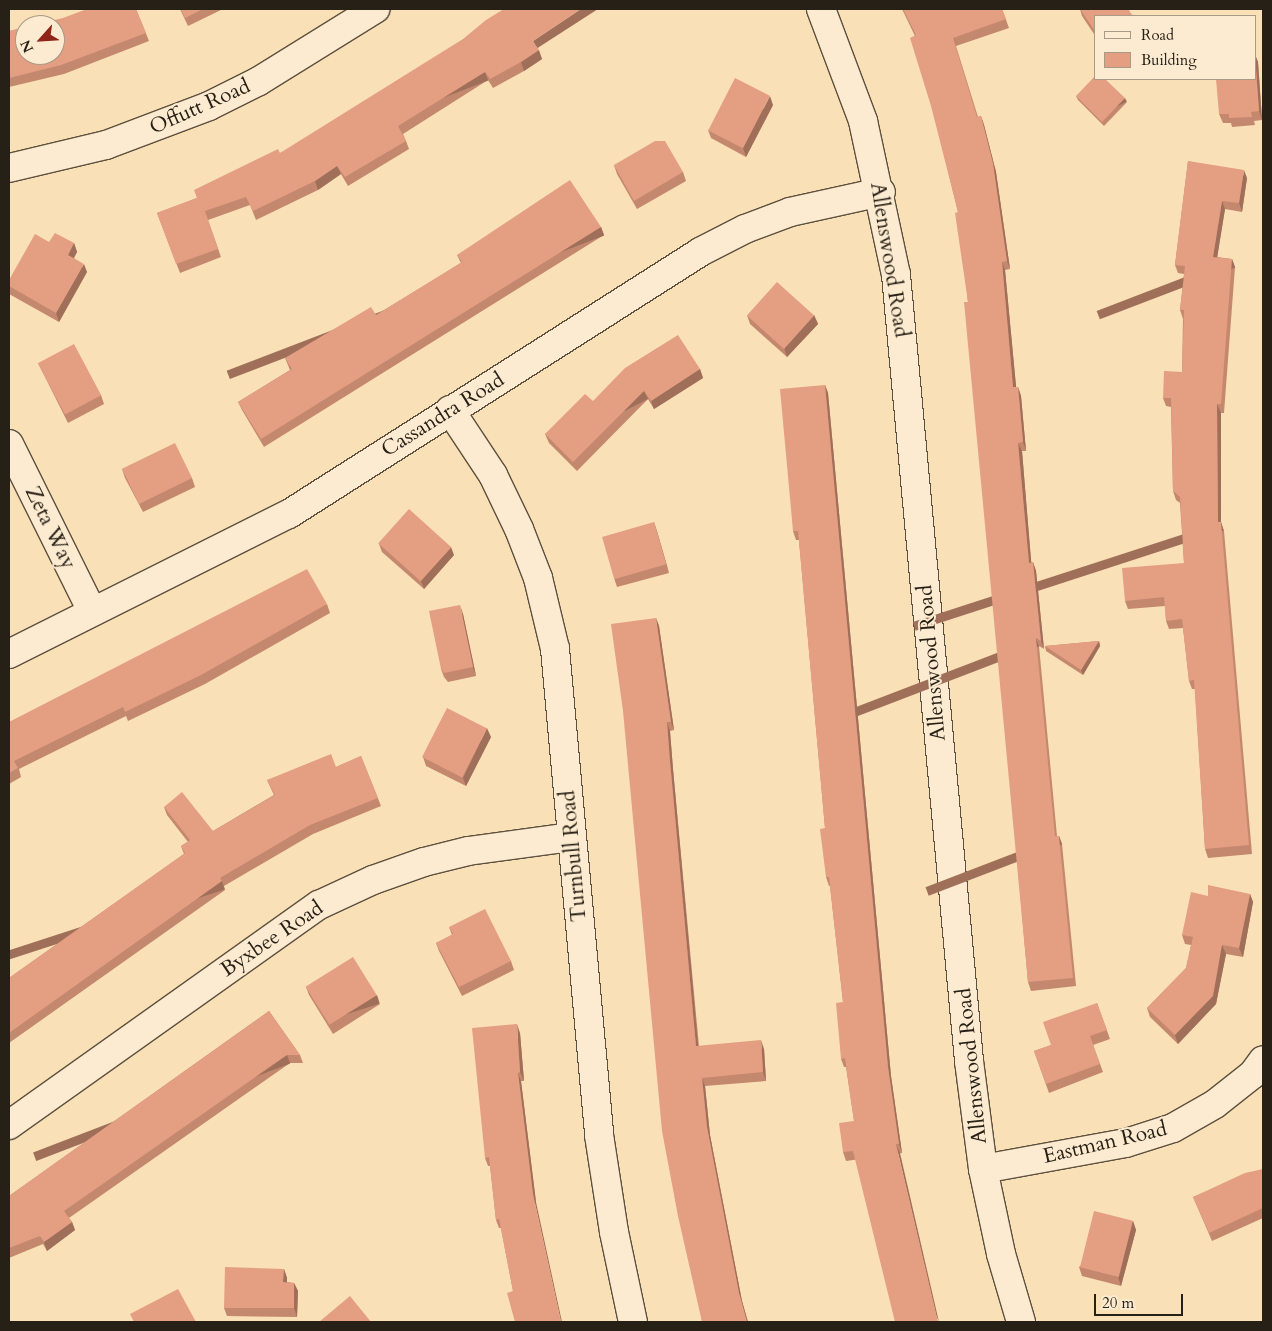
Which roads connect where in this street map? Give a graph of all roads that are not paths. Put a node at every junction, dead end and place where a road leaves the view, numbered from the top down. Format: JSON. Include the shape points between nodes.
{"nodes":[{"id":1,"x":374,"y":9,"type":"edge"},
{"id":2,"x":821,"y":9,"type":"edge"},
{"id":3,"x":9,"y":168,"type":"edge"},
{"id":4,"x":880,"y":192,"type":"junction"},
{"id":5,"x":450,"y":410,"type":"junction"},
{"id":6,"x":9,"y":444,"type":"edge"},
{"id":7,"x":92,"y":611,"type":"junction"},
{"id":8,"x":9,"y":654,"type":"edge"},
{"id":9,"x":572,"y":837,"type":"junction"},
{"id":10,"x":1263,"y":1060,"type":"edge"},
{"id":11,"x":9,"y":1125,"type":"edge"},
{"id":12,"x":984,"y":1168,"type":"junction"},
{"id":13,"x":633,"y":1322,"type":"edge"},
{"id":14,"x":1021,"y":1322,"type":"edge"}],
"edges":[{"from":1,"to":3,"type":"street","name":"Offutt Road","via":[[259,81],[209,106],[106,145]]},
{"from":2,"to":4,"type":"street","name":"Allenswood Road","via":[[863,121]]},
{"from":4,"to":5,"type":"street","name":"Cassandra Road","via":[[790,212],[745,228],[700,252]]},
{"from":4,"to":12,"type":"street","name":"Allenswood Road","via":[[896,275],[968,1051]]},
{"from":5,"to":7,"type":"street","name":"Cassandra Road","via":[[289,514]]},
{"from":5,"to":9,"type":"street","name":"Turnbull Road","via":[[493,475],[538,578],[555,648]]},
{"from":6,"to":7,"type":"street","name":"Zeta Way"},
{"from":7,"to":8,"type":"street","name":"Cassandra Road"},
{"from":9,"to":11,"type":"street","name":"Byxbee Road","via":[[468,851],[424,862],[373,880],[319,905]]},
{"from":9,"to":13,"type":"street","name":"Turnbull Road","via":[[599,1135],[614,1232]]},
{"from":10,"to":12,"type":"street","name":"Eastman Road","via":[[1253,1074],[1215,1104],[1173,1128],[1126,1143]]},
{"from":12,"to":14,"type":"street","name":"Allenswood Road","via":[[1001,1254]]}]}
